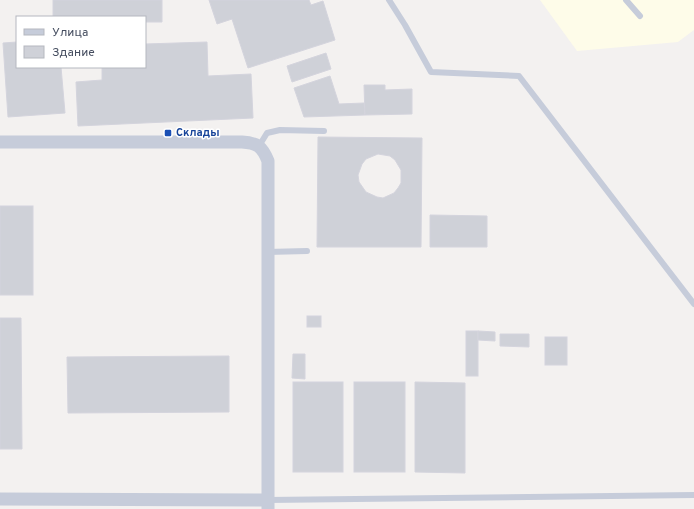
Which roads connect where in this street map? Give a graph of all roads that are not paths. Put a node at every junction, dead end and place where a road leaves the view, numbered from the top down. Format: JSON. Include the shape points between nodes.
{"nodes":[{"id":1,"x":389,"y":0,"type":"edge"},
{"id":2,"x":626,"y":0,"type":"edge"},
{"id":3,"x":640,"y":16,"type":"dead end"},
{"id":4,"x":324,"y":131,"type":"dead end"},
{"id":5,"x":0,"y":142,"type":"edge"},
{"id":6,"x":259,"y":146,"type":"junction"},
{"id":7,"x":307,"y":251,"type":"dead end"},
{"id":8,"x":267,"y":252,"type":"junction"},
{"id":9,"x":694,"y":304,"type":"edge"},
{"id":10,"x":694,"y":495,"type":"edge"},
{"id":11,"x":0,"y":499,"type":"edge"},
{"id":12,"x":268,"y":505,"type":"edge"}],
"edges":[{"from":1,"to":9,"type":"lane","via":[[431,72],[519,76]]},
{"from":2,"to":3,"type":"lane"},
{"from":4,"to":6,"type":"lane","via":[[280,130],[268,133]]},
{"from":5,"to":6,"type":"street","via":[[242,142]]},
{"from":6,"to":8,"type":"street","via":[[265,152],[268,161]]},
{"from":7,"to":8,"type":"lane"},
{"from":8,"to":12,"type":"street"},
{"from":10,"to":12,"type":"lane"},
{"from":11,"to":12,"type":"street"}]}
